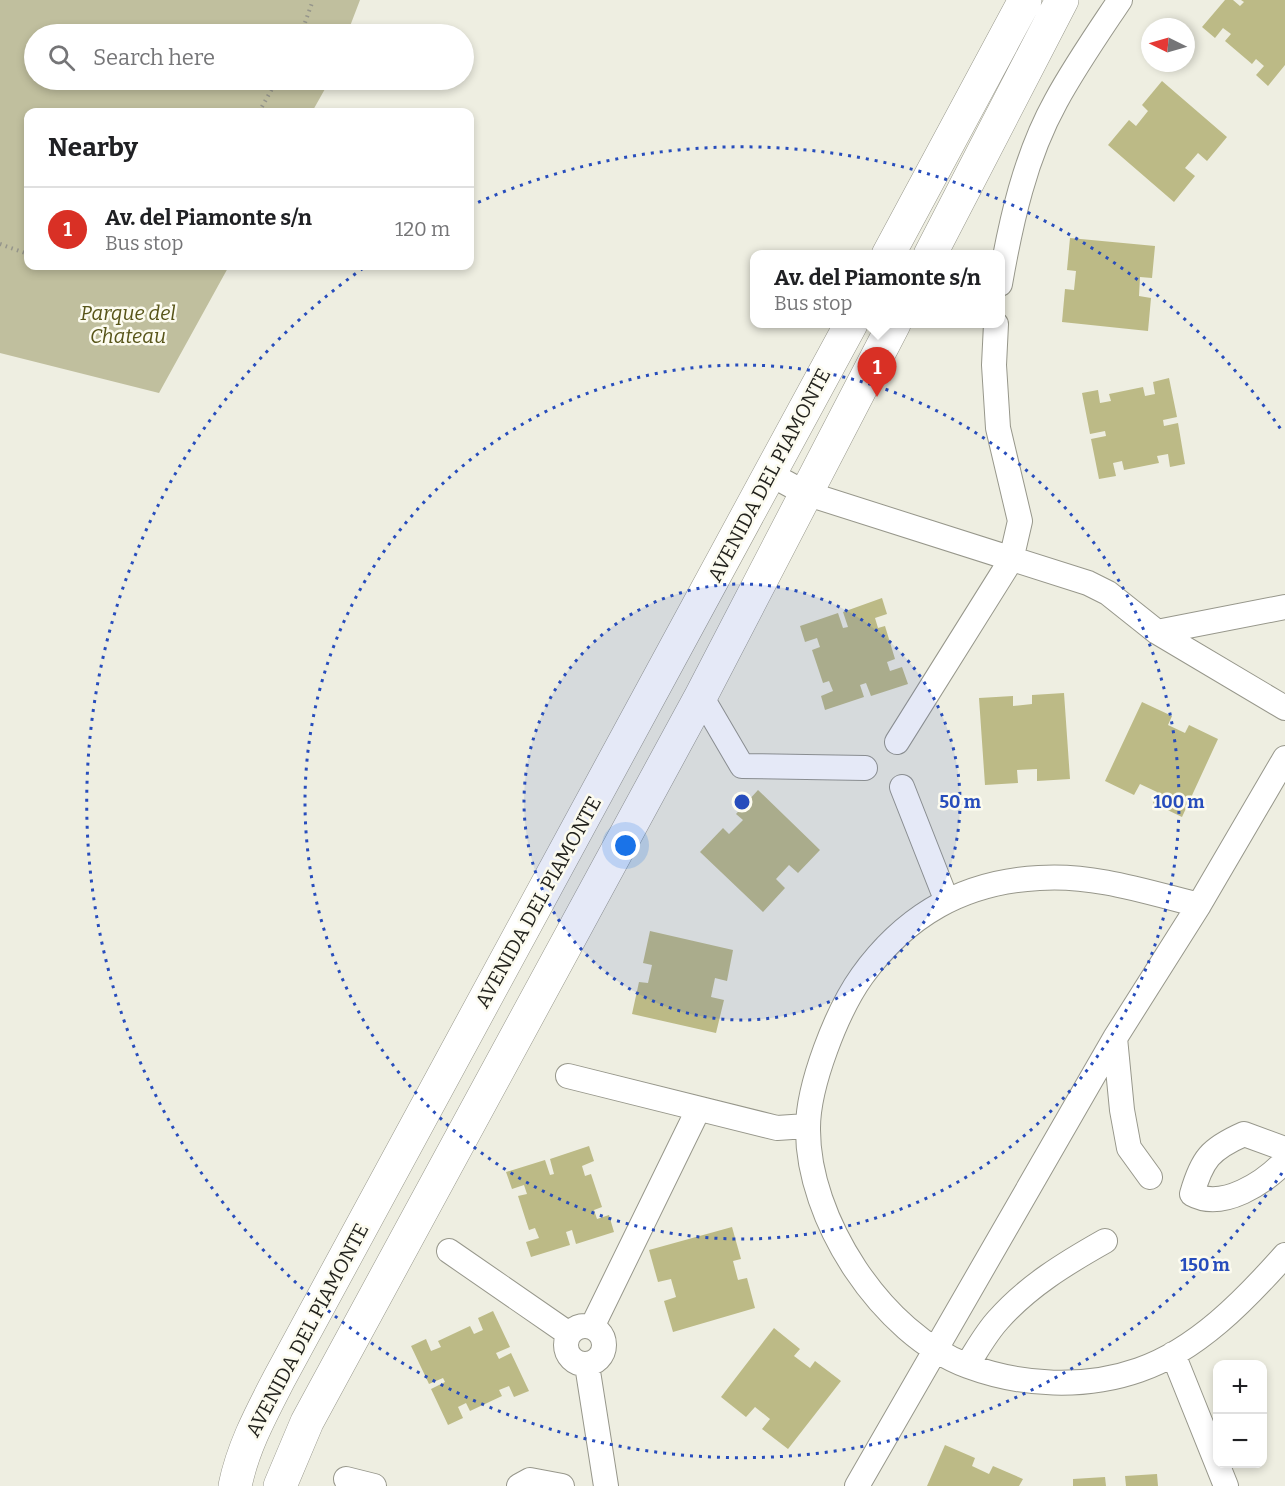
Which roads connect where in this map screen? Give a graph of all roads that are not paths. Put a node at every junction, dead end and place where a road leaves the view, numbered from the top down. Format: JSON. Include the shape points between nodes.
{"nodes":[{"id":1,"x":1025,"y":0,"type":"edge"},
{"id":2,"x":1062,"y":0,"type":"edge"},
{"id":3,"x":1120,"y":0,"type":"edge"},
{"id":4,"x":891,"y":250,"type":"edge"},
{"id":5,"x":933,"y":250,"type":"edge"},
{"id":6,"x":1005,"y":261,"type":"edge"},
{"id":7,"x":849,"y":328,"type":"edge"},
{"id":8,"x":892,"y":328,"type":"edge"},
{"id":9,"x":996,"y":328,"type":"edge"},
{"id":10,"x":770,"y":474,"type":"junction"},
{"id":11,"x":805,"y":493,"type":"junction"},
{"id":12,"x":1011,"y":560,"type":"junction"},
{"id":13,"x":1285,"y":607,"type":"edge"},
{"id":14,"x":1157,"y":632,"type":"junction"},
{"id":15,"x":701,"y":696,"type":"junction"},
{"id":16,"x":1285,"y":708,"type":"edge"},
{"id":17,"x":897,"y":742,"type":"dead end"},
{"id":18,"x":1285,"y":758,"type":"edge"},
{"id":19,"x":866,"y":768,"type":"dead end"},
{"id":20,"x":902,"y":787,"type":"dead end"},
{"id":21,"x":946,"y":899,"type":"junction"},
{"id":22,"x":1199,"y":905,"type":"junction"},
{"id":23,"x":1116,"y":1038,"type":"junction"},
{"id":24,"x":568,"y":1076,"type":"dead end"},
{"id":25,"x":698,"y":1110,"type":"junction"},
{"id":26,"x":807,"y":1126,"type":"junction"},
{"id":27,"x":1285,"y":1149,"type":"edge"},
{"id":28,"x":1285,"y":1161,"type":"edge"},
{"id":29,"x":1150,"y":1178,"type":"dead end"},
{"id":30,"x":1105,"y":1241,"type":"dead end"},
{"id":31,"x":449,"y":1251,"type":"dead end"},
{"id":32,"x":1285,"y":1255,"type":"edge"},
{"id":33,"x":592,"y":1327,"type":"junction"},
{"id":34,"x":568,"y":1334,"type":"junction"},
{"id":35,"x":936,"y":1348,"type":"junction"},
{"id":36,"x":1173,"y":1354,"type":"junction"},
{"id":37,"x":587,"y":1365,"type":"junction"},
{"id":38,"x":967,"y":1365,"type":"junction"},
{"id":39,"x":346,"y":1479,"type":"dead end"},
{"id":40,"x":235,"y":1486,"type":"edge"},
{"id":41,"x":280,"y":1486,"type":"edge"},
{"id":42,"x":374,"y":1486,"type":"edge"},
{"id":43,"x":519,"y":1486,"type":"edge"},
{"id":44,"x":562,"y":1486,"type":"edge"},
{"id":45,"x":606,"y":1486,"type":"edge"},
{"id":46,"x":857,"y":1486,"type":"edge"},
{"id":47,"x":1226,"y":1486,"type":"edge"}],
"edges":[{"from":1,"to":4,"type":"street"},
{"from":2,"to":5,"type":"street"},
{"from":3,"to":6,"type":"street","via":[[1056,102],[1043,130],[1022,181]]},
{"from":7,"to":10,"type":"street","name":"AVENIDA DEL PIAMONTE"},
{"from":8,"to":11,"type":"street","name":"AVENIDA DEL PIAMONTE"},
{"from":9,"to":12,"type":"street","via":[[998,428],[1020,521]]},
{"from":10,"to":11,"type":"street"},
{"from":10,"to":40,"type":"street","name":"AVENIDA DEL PIAMONTE","via":[[279,1379],[254,1427]]},
{"from":11,"to":12,"type":"street"},
{"from":11,"to":15,"type":"street","name":"AVENIDA DEL PIAMONTE"},
{"from":12,"to":14,"type":"street","via":[[1088,583],[1108,593]]},
{"from":12,"to":17,"type":"street"},
{"from":13,"to":14,"type":"street"},
{"from":14,"to":16,"type":"street"},
{"from":15,"to":19,"type":"street","via":[[742,766]]},
{"from":15,"to":41,"type":"street","name":"AVENIDA DEL PIAMONTE","via":[[307,1422]]},
{"from":18,"to":22,"type":"street"},
{"from":20,"to":21,"type":"street"},
{"from":21,"to":22,"type":"street","via":[[1007,881],[1074,878]]},
{"from":21,"to":26,"type":"street","via":[[912,921],[880,951],[852,990],[817,1078]]},
{"from":22,"to":23,"type":"street"},
{"from":23,"to":29,"type":"street","via":[[1129,1148]]},
{"from":23,"to":35,"type":"street"},
{"from":24,"to":25,"type":"street"},
{"from":25,"to":26,"type":"street","via":[[777,1128]]},
{"from":25,"to":33,"type":"street"},
{"from":26,"to":35,"type":"street","via":[[819,1200],[840,1246],[864,1283],[894,1315]]},
{"from":27,"to":28,"type":"street","via":[[1244,1134],[1218,1145],[1206,1158],[1192,1194],[1199,1198],[1240,1194],[1262,1182]]},
{"from":30,"to":38,"type":"street","via":[[1029,1290],[996,1321]]},
{"from":31,"to":34,"type":"street"},
{"from":32,"to":36,"type":"street","via":[[1221,1319]]},
{"from":33,"to":34,"type":"street","via":[[579,1326]]},
{"from":33,"to":37,"type":"street","via":[[602,1335],[604,1348],[598,1359]]},
{"from":34,"to":37,"type":"street","via":[[566,1352],[574,1362]]},
{"from":35,"to":38,"type":"street"},
{"from":35,"to":46,"type":"street"},
{"from":36,"to":38,"type":"street","via":[[1101,1380],[1056,1383],[1010,1377]]},
{"from":36,"to":47,"type":"street"},
{"from":37,"to":45,"type":"street"},
{"from":39,"to":42,"type":"street"},
{"from":43,"to":44,"type":"street","via":[[530,1480]]}]}
